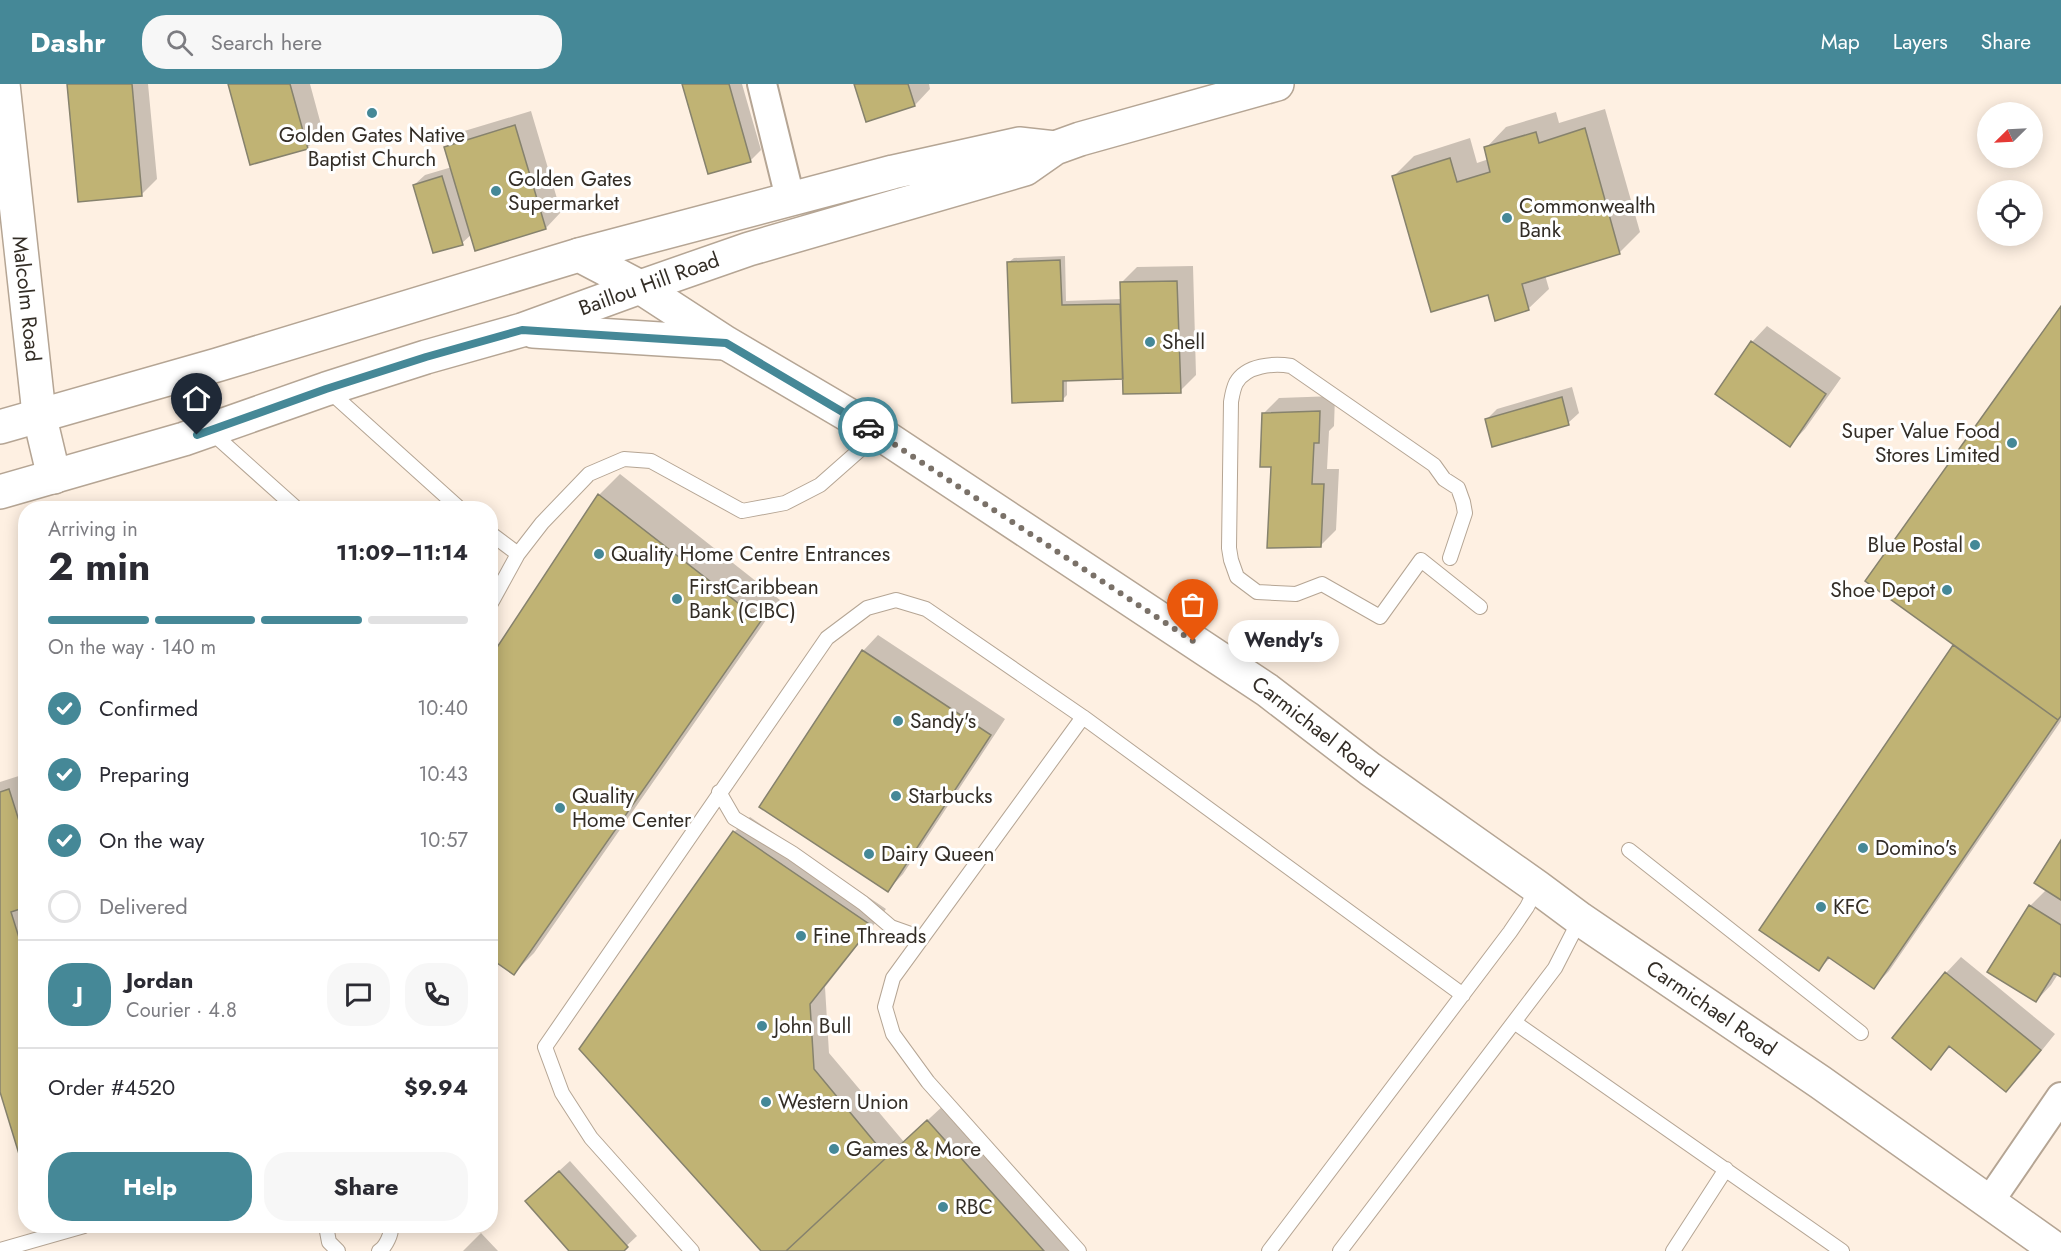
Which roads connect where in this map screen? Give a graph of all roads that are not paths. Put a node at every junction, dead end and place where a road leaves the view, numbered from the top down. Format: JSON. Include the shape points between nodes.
{"nodes":[{"id":1,"x":3,"y":84,"type":"edge"},
{"id":2,"x":762,"y":84,"type":"edge"},
{"id":3,"x":1277,"y":84,"type":"edge"},
{"id":4,"x":1055,"y":148,"type":"junction"},
{"id":5,"x":789,"y":198,"type":"junction"},
{"id":6,"x":579,"y":255,"type":"junction"},
{"id":7,"x":640,"y":287,"type":"junction"},
{"id":8,"x":522,"y":330,"type":"junction"},
{"id":9,"x":726,"y":343,"type":"junction"},
{"id":10,"x":326,"y":389,"type":"junction"},
{"id":11,"x":39,"y":414,"type":"junction"},
{"id":12,"x":0,"y":427,"type":"edge"},
{"id":13,"x":209,"y":430,"type":"junction"},
{"id":14,"x":879,"y":433,"type":"junction"},
{"id":15,"x":54,"y":477,"type":"junction"},
{"id":16,"x":0,"y":492,"type":"edge"},
{"id":17,"x":288,"y":501,"type":"edge"},
{"id":18,"x":451,"y":501,"type":"edge"},
{"id":19,"x":498,"y":539,"type":"edge"},
{"id":20,"x":518,"y":554,"type":"junction"},
{"id":21,"x":1450,"y":558,"type":"dead end"},
{"id":22,"x":498,"y":590,"type":"edge"},
{"id":23,"x":1480,"y":607,"type":"dead end"},
{"id":24,"x":1083,"y":717,"type":"junction"},
{"id":25,"x":719,"y":792,"type":"junction"},
{"id":26,"x":1629,"y":850,"type":"dead end"},
{"id":27,"x":1537,"y":887,"type":"junction"},
{"id":28,"x":1580,"y":919,"type":"junction"},
{"id":29,"x":922,"y":938,"type":"junction"},
{"id":30,"x":1463,"y":995,"type":"junction"},
{"id":31,"x":1514,"y":1022,"type":"junction"},
{"id":32,"x":1861,"y":1033,"type":"dead end"},
{"id":33,"x":2061,"y":1097,"type":"edge"},
{"id":34,"x":1726,"y":1169,"type":"junction"},
{"id":35,"x":1989,"y":1202,"type":"junction"},
{"id":36,"x":60,"y":1233,"type":"edge"},
{"id":37,"x":327,"y":1233,"type":"edge"},
{"id":38,"x":391,"y":1233,"type":"edge"},
{"id":39,"x":0,"y":1250,"type":"edge"},
{"id":40,"x":338,"y":1251,"type":"edge"},
{"id":41,"x":379,"y":1251,"type":"edge"},
{"id":42,"x":692,"y":1251,"type":"edge"},
{"id":43,"x":1079,"y":1251,"type":"edge"},
{"id":44,"x":1269,"y":1251,"type":"edge"},
{"id":45,"x":1340,"y":1251,"type":"edge"},
{"id":46,"x":1673,"y":1251,"type":"edge"},
{"id":47,"x":1842,"y":1251,"type":"edge"},
{"id":48,"x":2058,"y":1251,"type":"edge"}],
"edges":[{"from":1,"to":11,"type":"main road","name":"Malcolm Road"},
{"from":2,"to":5,"type":"street"},
{"from":3,"to":4,"type":"main road","name":"Baillou Hill Road"},
{"from":4,"to":5,"type":"main road","name":"Baillou Hill Road","via":[[1019,144]]},
{"from":4,"to":7,"type":"main road","name":"Baillou Hill Road","via":[[1025,169],[749,249]]},
{"from":5,"to":6,"type":"main road","name":"Baillou Hill Road"},
{"from":6,"to":7,"type":"main road"},
{"from":6,"to":11,"type":"main road","name":"Baillou Hill Road","via":[[217,365]]},
{"from":7,"to":8,"type":"main road","name":"Baillou Hill Road"},
{"from":7,"to":9,"type":"main road"},
{"from":8,"to":9,"type":"main road","name":"Carmichael Road"},
{"from":8,"to":10,"type":"main road","name":"Baillou Hill Road"},
{"from":9,"to":14,"type":"main road","name":"Carmichael Road"},
{"from":10,"to":13,"type":"main road","name":"Baillou Hill Road"},
{"from":10,"to":18,"type":"lane"},
{"from":11,"to":12,"type":"main road","name":"Baillou Hill Road"},
{"from":11,"to":15,"type":"main road","name":"Malcolm Road"},
{"from":13,"to":15,"type":"main road","name":"Baillou Hill Road"},
{"from":13,"to":17,"type":"lane"},
{"from":14,"to":20,"type":"lane","via":[[820,485],[784,503],[742,512],[651,461],[624,459],[589,474]]},
{"from":14,"to":27,"type":"main road","name":"Carmichael Road","via":[[1266,690]]},
{"from":15,"to":16,"type":"main road","name":"Baillou Hill Road"},
{"from":19,"to":20,"type":"lane"},
{"from":20,"to":22,"type":"lane"},
{"from":21,"to":23,"type":"lane","via":[[1465,513],[1458,488],[1444,479],[1434,465],[1291,366],[1256,368],[1237,380],[1231,402],[1229,548],[1237,577],[1257,592],[1296,594],[1322,584],[1380,617],[1421,560]]},
{"from":24,"to":25,"type":"lane","via":[[926,609],[896,600],[867,608],[827,638]]},
{"from":24,"to":29,"type":"lane"},
{"from":24,"to":30,"type":"lane"},
{"from":25,"to":29,"type":"lane","via":[[734,818],[792,853],[891,927]]},
{"from":25,"to":42,"type":"lane","via":[[545,1047],[562,1094],[591,1138]]},
{"from":26,"to":32,"type":"lane"},
{"from":27,"to":28,"type":"main road","name":"Carmichael Road"},
{"from":27,"to":30,"type":"lane","via":[[1510,932]]},
{"from":28,"to":31,"type":"lane","via":[[1555,968]]},
{"from":28,"to":35,"type":"main road","name":"Carmichael Road"},
{"from":29,"to":43,"type":"lane","via":[[893,978],[885,1007],[893,1034],[928,1082]]},
{"from":30,"to":44,"type":"lane"},
{"from":31,"to":34,"type":"lane"},
{"from":31,"to":45,"type":"lane"},
{"from":33,"to":35,"type":"street"},
{"from":34,"to":46,"type":"lane"},
{"from":34,"to":47,"type":"lane"},
{"from":35,"to":48,"type":"main road","name":"Carmichael Road"},
{"from":36,"to":39,"type":"lane"},
{"from":37,"to":40,"type":"lane","via":[[328,1242]]},
{"from":38,"to":41,"type":"lane"}]}
